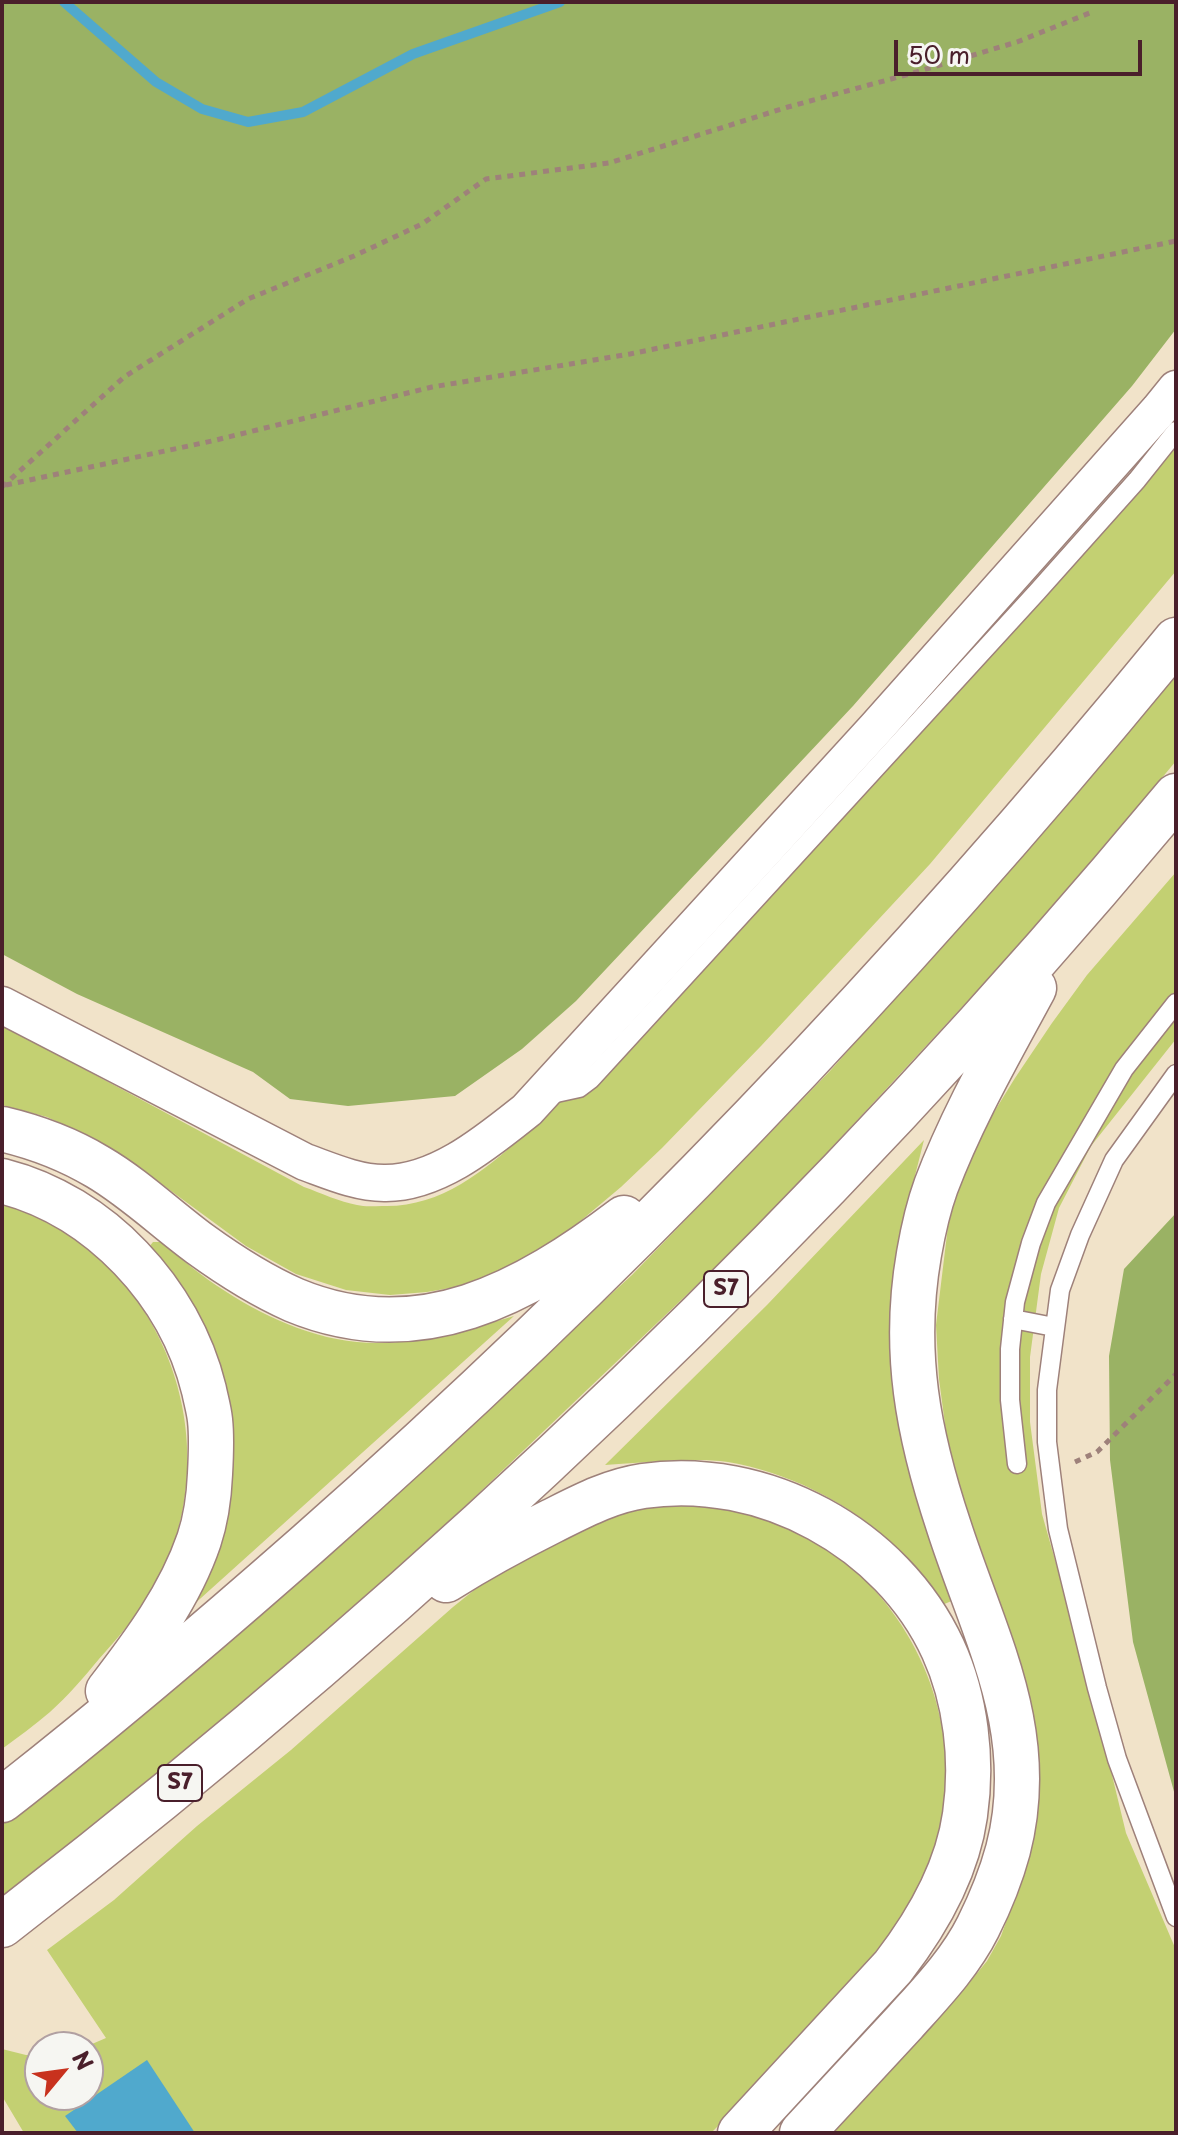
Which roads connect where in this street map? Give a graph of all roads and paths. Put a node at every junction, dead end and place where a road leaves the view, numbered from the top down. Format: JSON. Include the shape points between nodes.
{"nodes":[{"id":1,"x":1092,"y":12,"type":"dead end"},
{"id":2,"x":1176,"y":241,"type":"edge"},
{"id":3,"x":1176,"y":389,"type":"edge"},
{"id":4,"x":1176,"y":431,"type":"edge"},
{"id":5,"x":2,"y":486,"type":"edge"},
{"id":6,"x":1176,"y":640,"type":"edge"},
{"id":7,"x":1176,"y":796,"type":"edge"},
{"id":8,"x":1073,"y":918,"type":"junction"},
{"id":9,"x":1176,"y":1003,"type":"edge"},
{"id":10,"x":2,"y":1005,"type":"edge"},
{"id":11,"x":1176,"y":1074,"type":"edge"},
{"id":12,"x":539,"y":1097,"type":"junction"},
{"id":13,"x":748,"y":1125,"type":"junction"},
{"id":14,"x":2,"y":1129,"type":"edge"},
{"id":15,"x":2,"y":1181,"type":"edge"},
{"id":16,"x":1013,"y":1319,"type":"junction"},
{"id":17,"x":1054,"y":1327,"type":"junction"},
{"id":18,"x":1176,"y":1374,"type":"edge"},
{"id":19,"x":1017,"y":1464,"type":"dead end"},
{"id":20,"x":1052,"y":1472,"type":"junction"},
{"id":21,"x":354,"y":1636,"type":"junction"},
{"id":22,"x":58,"y":1756,"type":"junction"},
{"id":23,"x":2,"y":1800,"type":"edge"},
{"id":24,"x":1176,"y":1917,"type":"edge"},
{"id":25,"x":2,"y":1925,"type":"edge"},
{"id":26,"x":740,"y":2133,"type":"edge"},
{"id":27,"x":802,"y":2133,"type":"edge"}],
"edges":[{"from":1,"to":5,"type":"path","via":[[1017,42],[609,163],[486,179],[422,224],[248,299],[124,377]]},
{"from":2,"to":5,"type":"path","via":[[630,354],[432,387]]},
{"from":3,"to":12,"type":"street"},
{"from":4,"to":12,"type":"lane","via":[[1037,592],[591,1079],[579,1088]]},
{"from":6,"to":13,"type":"highway","via":[[993,858]]},
{"from":7,"to":8,"type":"highway","number":"S7"},
{"from":8,"to":21,"type":"highway","number":"S7","via":[[909,1100],[709,1306]]},
{"from":8,"to":27,"type":"highway","via":[[947,1159],[928,1212],[913,1298],[912,1356],[924,1439],[1012,1720],[1017,1784],[1008,1850],[984,1915],[962,1953]]},
{"from":9,"to":16,"type":"lane","via":[[1124,1069],[1046,1203]]},
{"from":10,"to":12,"type":"street","via":[[305,1162],[369,1181],[423,1178],[492,1138]]},
{"from":11,"to":17,"type":"lane","via":[[1114,1160],[1060,1290]]},
{"from":13,"to":14,"type":"highway","via":[[579,1252],[520,1287],[461,1309],[379,1320],[294,1300],[251,1278],[99,1168],[59,1146]]},
{"from":13,"to":22,"type":"highway","via":[[425,1439]]},
{"from":15,"to":22,"type":"highway","via":[[62,1206],[101,1230],[133,1260],[186,1337],[210,1418],[208,1502],[184,1574],[164,1615]]},
{"from":16,"to":17,"type":"lane"},
{"from":16,"to":19,"type":"lane","via":[[1010,1400]]},
{"from":17,"to":20,"type":"lane","via":[[1047,1390]]},
{"from":18,"to":20,"type":"path","via":[[1097,1452]]},
{"from":20,"to":24,"type":"lane","via":[[1058,1529],[1097,1688],[1117,1759]]},
{"from":21,"to":25,"type":"highway","number":"S7"},
{"from":21,"to":26,"type":"highway","via":[[482,1558],[579,1508],[618,1492],[666,1484],[737,1488],[801,1510],[863,1548],[912,1598],[942,1647],[960,1699],[968,1757],[960,1840],[941,1892],[915,1938]]},
{"from":22,"to":23,"type":"highway"}]}
